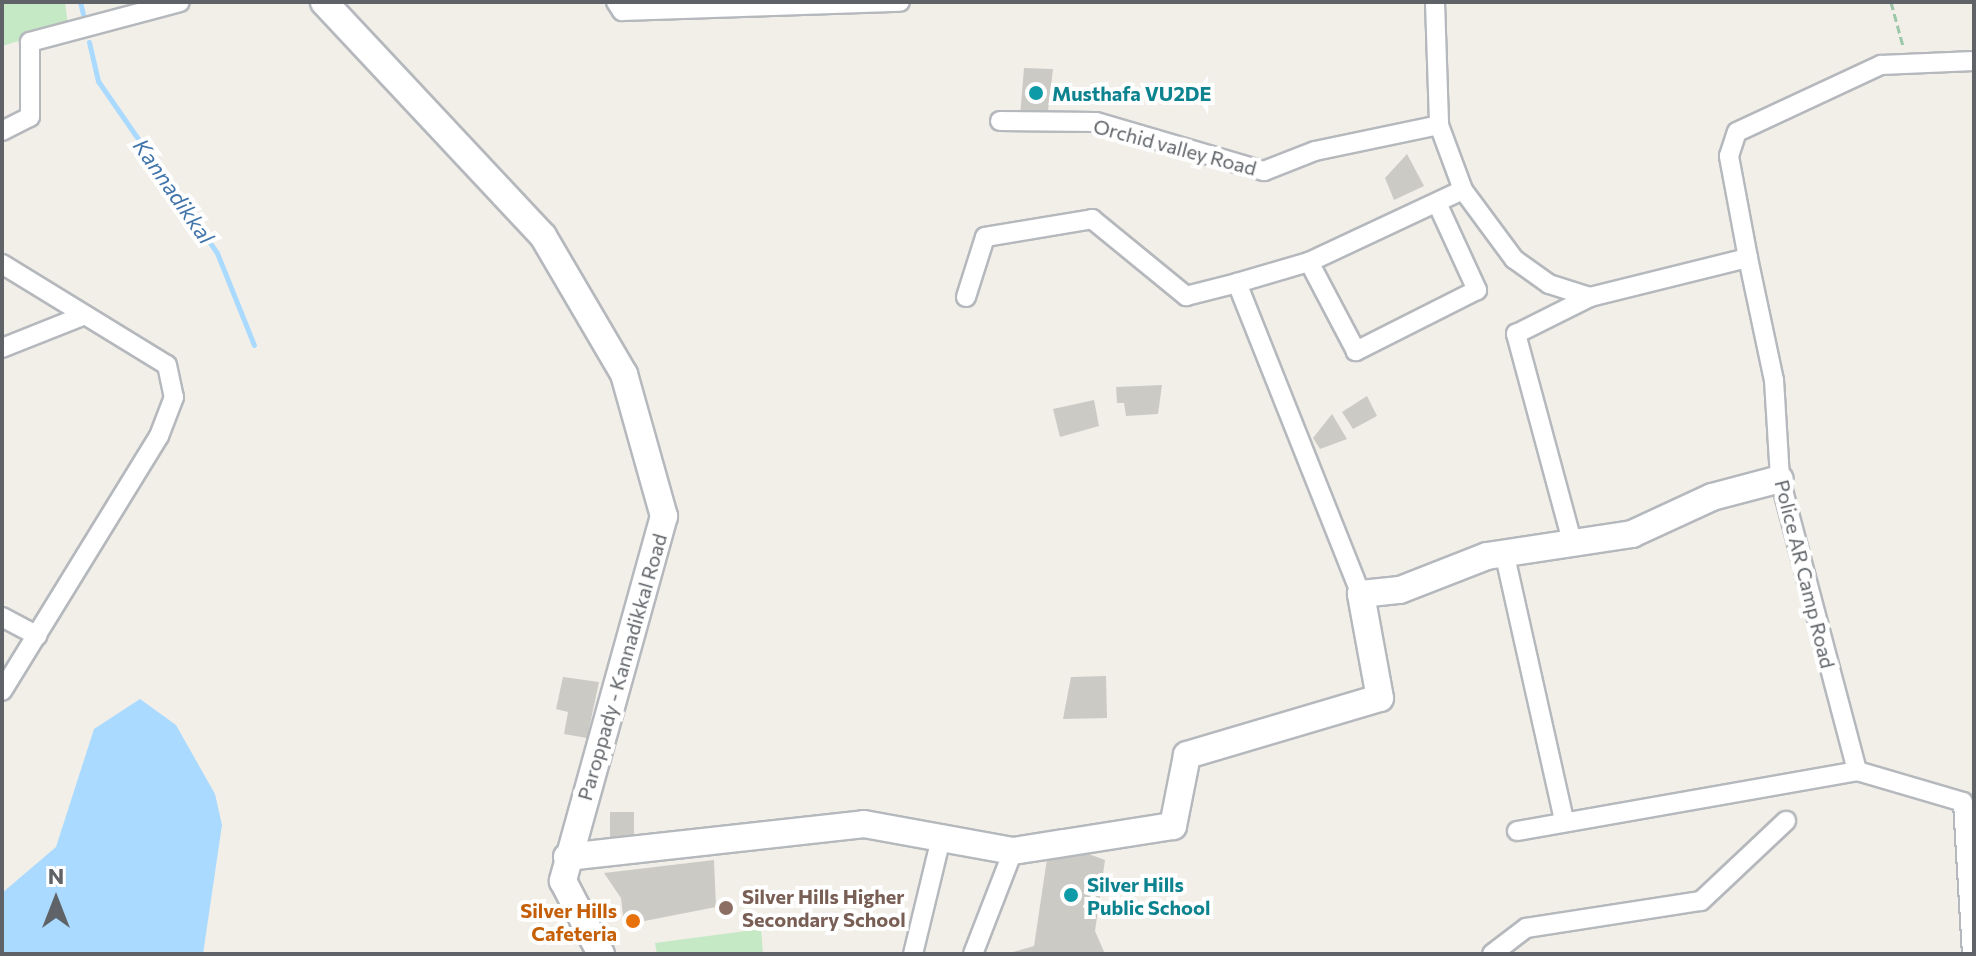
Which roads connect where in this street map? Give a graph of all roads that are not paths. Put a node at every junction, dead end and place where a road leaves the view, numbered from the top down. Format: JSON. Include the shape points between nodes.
{"nodes":[{"id":1,"x":180,"y":2,"type":"edge"},
{"id":2,"x":324,"y":2,"type":"edge"},
{"id":3,"x":616,"y":2,"type":"edge"},
{"id":4,"x":900,"y":2,"type":"edge"},
{"id":5,"x":1435,"y":2,"type":"edge"},
{"id":6,"x":1974,"y":61,"type":"edge"},
{"id":7,"x":1000,"y":121,"type":"dead end"},
{"id":8,"x":1439,"y":125,"type":"junction"},
{"id":9,"x":2,"y":131,"type":"edge"},
{"id":10,"x":1463,"y":190,"type":"junction"},
{"id":11,"x":1437,"y":203,"type":"junction"},
{"id":12,"x":1748,"y":258,"type":"junction"},
{"id":13,"x":1309,"y":262,"type":"junction"},
{"id":14,"x":2,"y":264,"type":"edge"},
{"id":15,"x":1237,"y":283,"type":"junction"},
{"id":16,"x":966,"y":297,"type":"dead end"},
{"id":17,"x":1590,"y":297,"type":"junction"},
{"id":18,"x":85,"y":315,"type":"junction"},
{"id":19,"x":2,"y":348,"type":"edge"},
{"id":20,"x":1780,"y":479,"type":"junction"},
{"id":21,"x":1573,"y":545,"type":"junction"},
{"id":22,"x":1505,"y":556,"type":"junction"},
{"id":23,"x":1361,"y":594,"type":"junction"},
{"id":24,"x":2,"y":617,"type":"edge"},
{"id":25,"x":37,"y":636,"type":"junction"},
{"id":26,"x":2,"y":691,"type":"edge"},
{"id":27,"x":1857,"y":771,"type":"junction"},
{"id":28,"x":1564,"y":821,"type":"junction"},
{"id":29,"x":1786,"y":821,"type":"dead end"},
{"id":30,"x":1517,"y":831,"type":"dead end"},
{"id":31,"x":942,"y":834,"type":"junction"},
{"id":32,"x":1013,"y":851,"type":"junction"},
{"id":33,"x":567,"y":857,"type":"junction"},
{"id":34,"x":601,"y":954,"type":"edge"},
{"id":35,"x":913,"y":954,"type":"edge"},
{"id":36,"x":973,"y":954,"type":"edge"},
{"id":37,"x":1492,"y":954,"type":"edge"},
{"id":38,"x":1972,"y":954,"type":"edge"}],
"edges":[{"from":1,"to":9,"type":"street","via":[[30,42],[30,117]]},
{"from":2,"to":33,"type":"street","name":"Paroppady - Kannadikkal Road","via":[[543,236],[624,374],[664,516]]},
{"from":3,"to":4,"type":"street","via":[[622,11]]},
{"from":5,"to":8,"type":"street"},
{"from":6,"to":12,"type":"street","name":"Police AR Camp Road","via":[[1908,61],[1862,71],[1737,132],[1729,156]]},
{"from":7,"to":8,"type":"street","name":"Orchid valley Road","via":[[1096,122],[1264,171],[1315,151]]},
{"from":8,"to":10,"type":"street"},
{"from":10,"to":11,"type":"street"},
{"from":10,"to":17,"type":"street","via":[[1514,259],[1549,284]]},
{"from":11,"to":13,"type":"street"},
{"from":11,"to":13,"type":"street","via":[[1477,290],[1356,351]]},
{"from":12,"to":17,"type":"street"},
{"from":12,"to":20,"type":"street","name":"Police AR Camp Road","via":[[1774,380]]},
{"from":13,"to":15,"type":"street"},
{"from":14,"to":18,"type":"street"},
{"from":15,"to":16,"type":"street","via":[[1186,296],[1092,219],[985,237]]},
{"from":15,"to":23,"type":"street"},
{"from":17,"to":21,"type":"street","via":[[1516,334]]},
{"from":18,"to":19,"type":"street"},
{"from":18,"to":25,"type":"street","via":[[167,365],[174,397],[159,436]]},
{"from":20,"to":21,"type":"street","via":[[1712,497],[1632,534]]},
{"from":20,"to":27,"type":"street","name":"Police AR Camp Road"},
{"from":21,"to":22,"type":"street"},
{"from":22,"to":23,"type":"street","via":[[1487,556],[1400,590]]},
{"from":22,"to":28,"type":"street"},
{"from":23,"to":32,"type":"street","via":[[1380,698],[1187,755],[1173,826]]},
{"from":24,"to":25,"type":"street"},
{"from":25,"to":26,"type":"street"},
{"from":27,"to":28,"type":"street"},
{"from":27,"to":38,"type":"street","via":[[1963,802]]},
{"from":28,"to":30,"type":"street"},
{"from":29,"to":37,"type":"street","via":[[1701,901],[1526,928]]},
{"from":31,"to":32,"type":"street"},
{"from":31,"to":33,"type":"street","via":[[864,824]]},
{"from":31,"to":35,"type":"street"},
{"from":32,"to":36,"type":"street"},
{"from":33,"to":34,"type":"street","name":"Paroppady - Kannadikkal Road","via":[[563,881]]}]}
